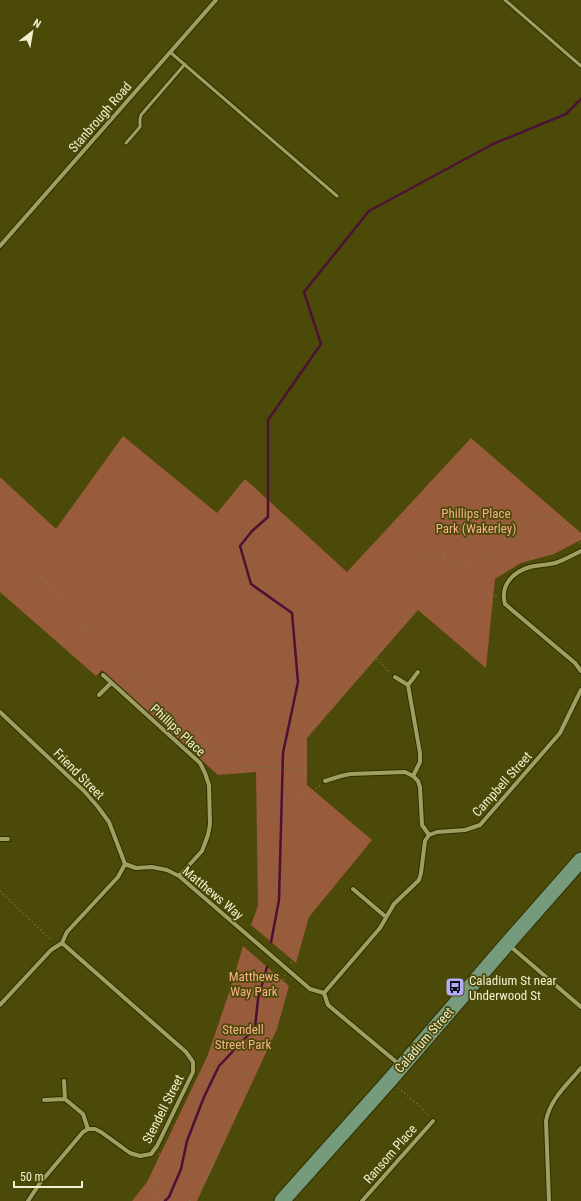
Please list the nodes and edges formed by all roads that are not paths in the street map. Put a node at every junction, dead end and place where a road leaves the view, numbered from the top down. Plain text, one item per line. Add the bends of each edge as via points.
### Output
1 (216, 0) edge
2 (505, 0) edge
3 (170, 52) junction
4 (185, 64) junction
5 (581, 66) edge
6 (126, 144) dead end
7 (337, 196) dead end
8 (0, 246) edge
9 (581, 551) edge
10 (581, 671) edge
11 (418, 672) dead end
12 (103, 675) dead end
13 (395, 677) road end
14 (111, 683) junction
15 (408, 685) junction
16 (581, 690) edge
17 (100, 695) dead end
18 (0, 712) edge
19 (414, 776) junction
20 (325, 781) road end
21 (429, 835) junction
22 (0, 839) edge
23 (8, 839) dead end
24 (581, 860) edge
25 (125, 864) junction
26 (179, 876) junction
27 (353, 889) dead end
28 (386, 917) junction
29 (62, 943) junction
30 (507, 944) junction
31 (324, 993) junction
32 (0, 1005) edge
33 (581, 1007) edge
34 (402, 1067) junction
35 (581, 1068) edge
36 (64, 1081) dead end
37 (65, 1099) junction
38 (44, 1100) dead end
39 (433, 1121) road end
40 (88, 1129) junction
41 (28, 1201) edge
42 (282, 1201) edge
43 (362, 1201) edge
44 (549, 1201) edge

1 - 3 street, Stanbrough Road
2 - 5 lane
3 - 4 lane
3 - 8 street, Stanbrough Road
4 - 6 lane via 142,115 140,127
4 - 7 lane
9 - 10 street via 555,563 529,567 521,571 513,576 505,587 503,597 506,604
11 - 15 street
12 - 14 street, Phillips Place
13 - 15 street
14 - 17 street
14 - 26 street, Phillips Place via 200,763 205,773 209,785 210,824 206,843
15 - 19 street via 420,753 420,762
16 - 21 street, Campbell Street via 560,734 480,824 465,830
18 - 25 street, Friend Street via 98,807 109,822
19 - 20 street via 405,772 350,774
19 - 21 street via 420,787 422,825
21 - 28 street via 425,841 419,880 394,904
22 - 23 street
24 - 30 street, Caladium Street
25 - 26 street, Matthews Way via 136,868 152,867 167,870
25 - 29 street via 118,877 67,932
26 - 31 street, Matthews Way via 310,989
27 - 28 street
28 - 31 street via 380,928
29 - 32 street via 51,950
29 - 40 street, Stendell Street via 186,1052 193,1062 193,1072 158,1146 151,1154 140,1156 130,1153 101,1132
30 - 33 street
30 - 34 street, Caladium Street
31 - 34 street via 328,1005
34 - 42 street, Caladium Street
35 - 44 street via 548,1111 546,1121
36 - 37 street
37 - 38 street
37 - 40 street via 83,1114
39 - 43 street, Ransom Place
40 - 41 street via 40,1183

